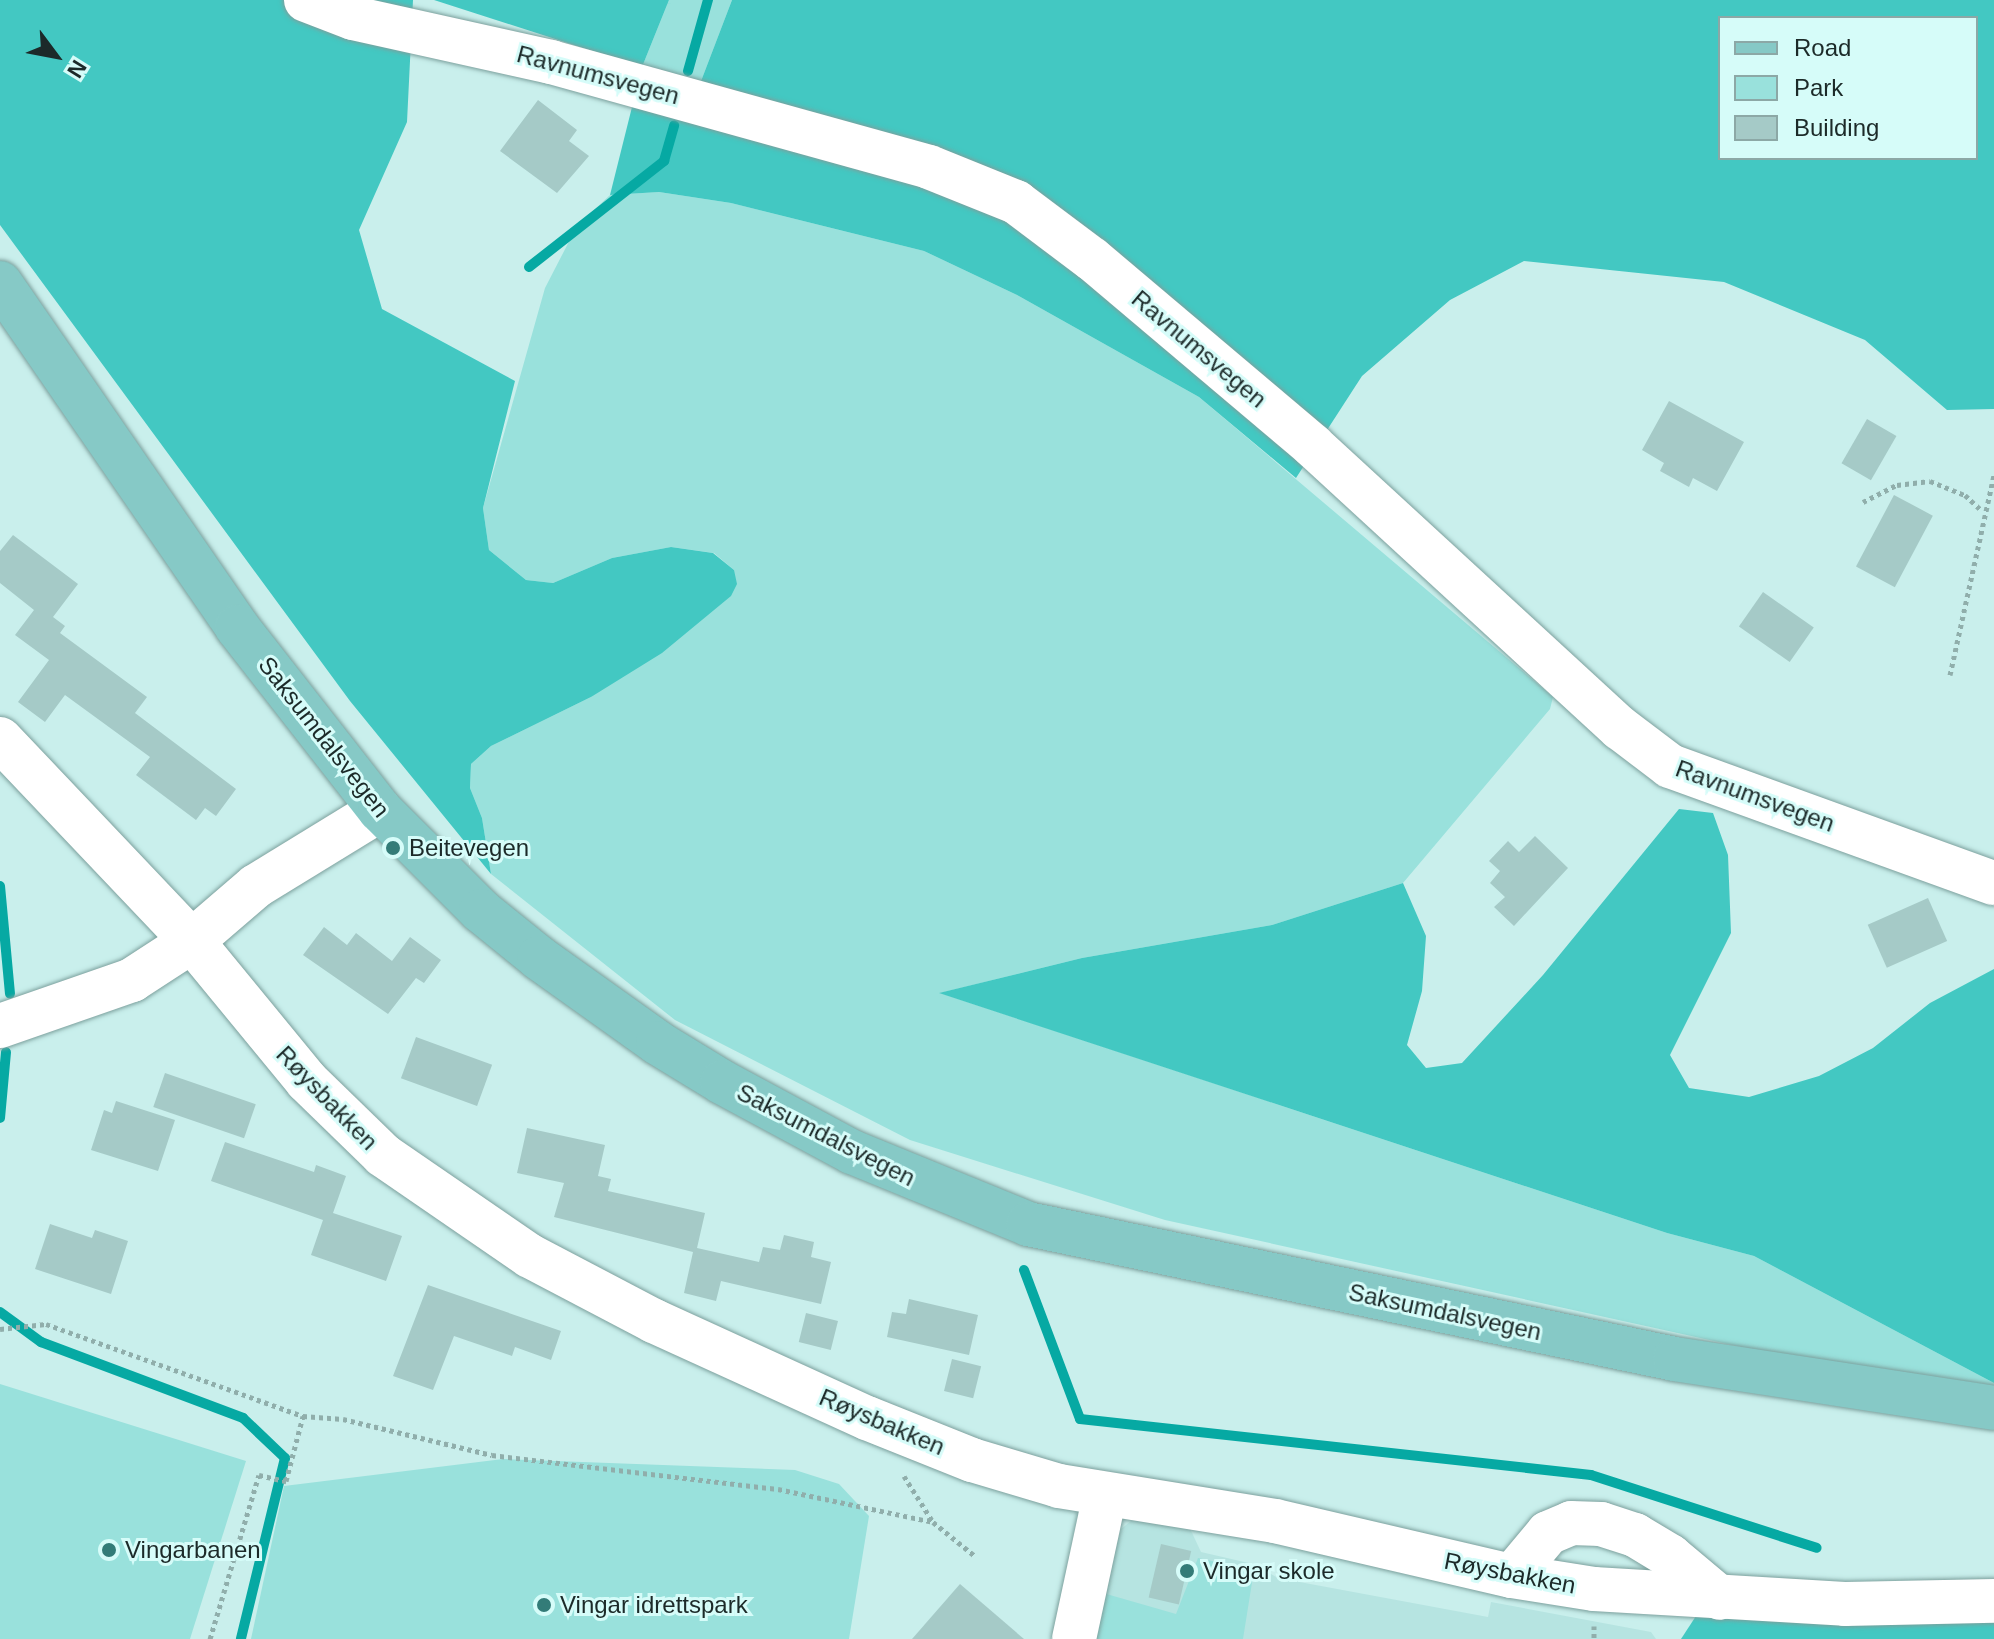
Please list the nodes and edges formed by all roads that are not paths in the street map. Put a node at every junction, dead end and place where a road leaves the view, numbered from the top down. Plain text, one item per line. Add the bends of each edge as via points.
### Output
1 (306, 0) edge
2 (0, 283) edge
3 (0, 739) edge
4 (380, 810) junction
5 (1994, 883) edge
6 (192, 941) junction
7 (0, 1026) edge
8 (1994, 1408) edge
9 (1105, 1495) junction
10 (1512, 1576) junction
11 (1720, 1598) junction
12 (1994, 1601) edge
13 (1074, 1639) edge

1 - 5 street, Ravnumsvegen via 353,18 551,62 929,167 1016,202 1092,259 1313,446 1620,728 1670,766
2 - 4 main road, Saksumdalsvegen via 237,627
3 - 6 street, Røysbakken
4 - 6 street via 256,886
4 - 8 main road, Saksumdalsvegen via 481,911 633,1027 852,1152 957,1199 1028,1224 1549,1334 1816,1384
6 - 7 street via 132,980
6 - 9 street, Røysbakken via 307,1081 383,1155 530,1256 654,1321 867,1418 972,1460
9 - 10 street, Røysbakken via 1275,1521
9 - 13 street
10 - 11 street, Røysbakken
10 - 11 street via 1548,1533 1571,1523 1601,1524 1635,1535 1670,1556
11 - 12 street, Røysbakken via 1845,1604

